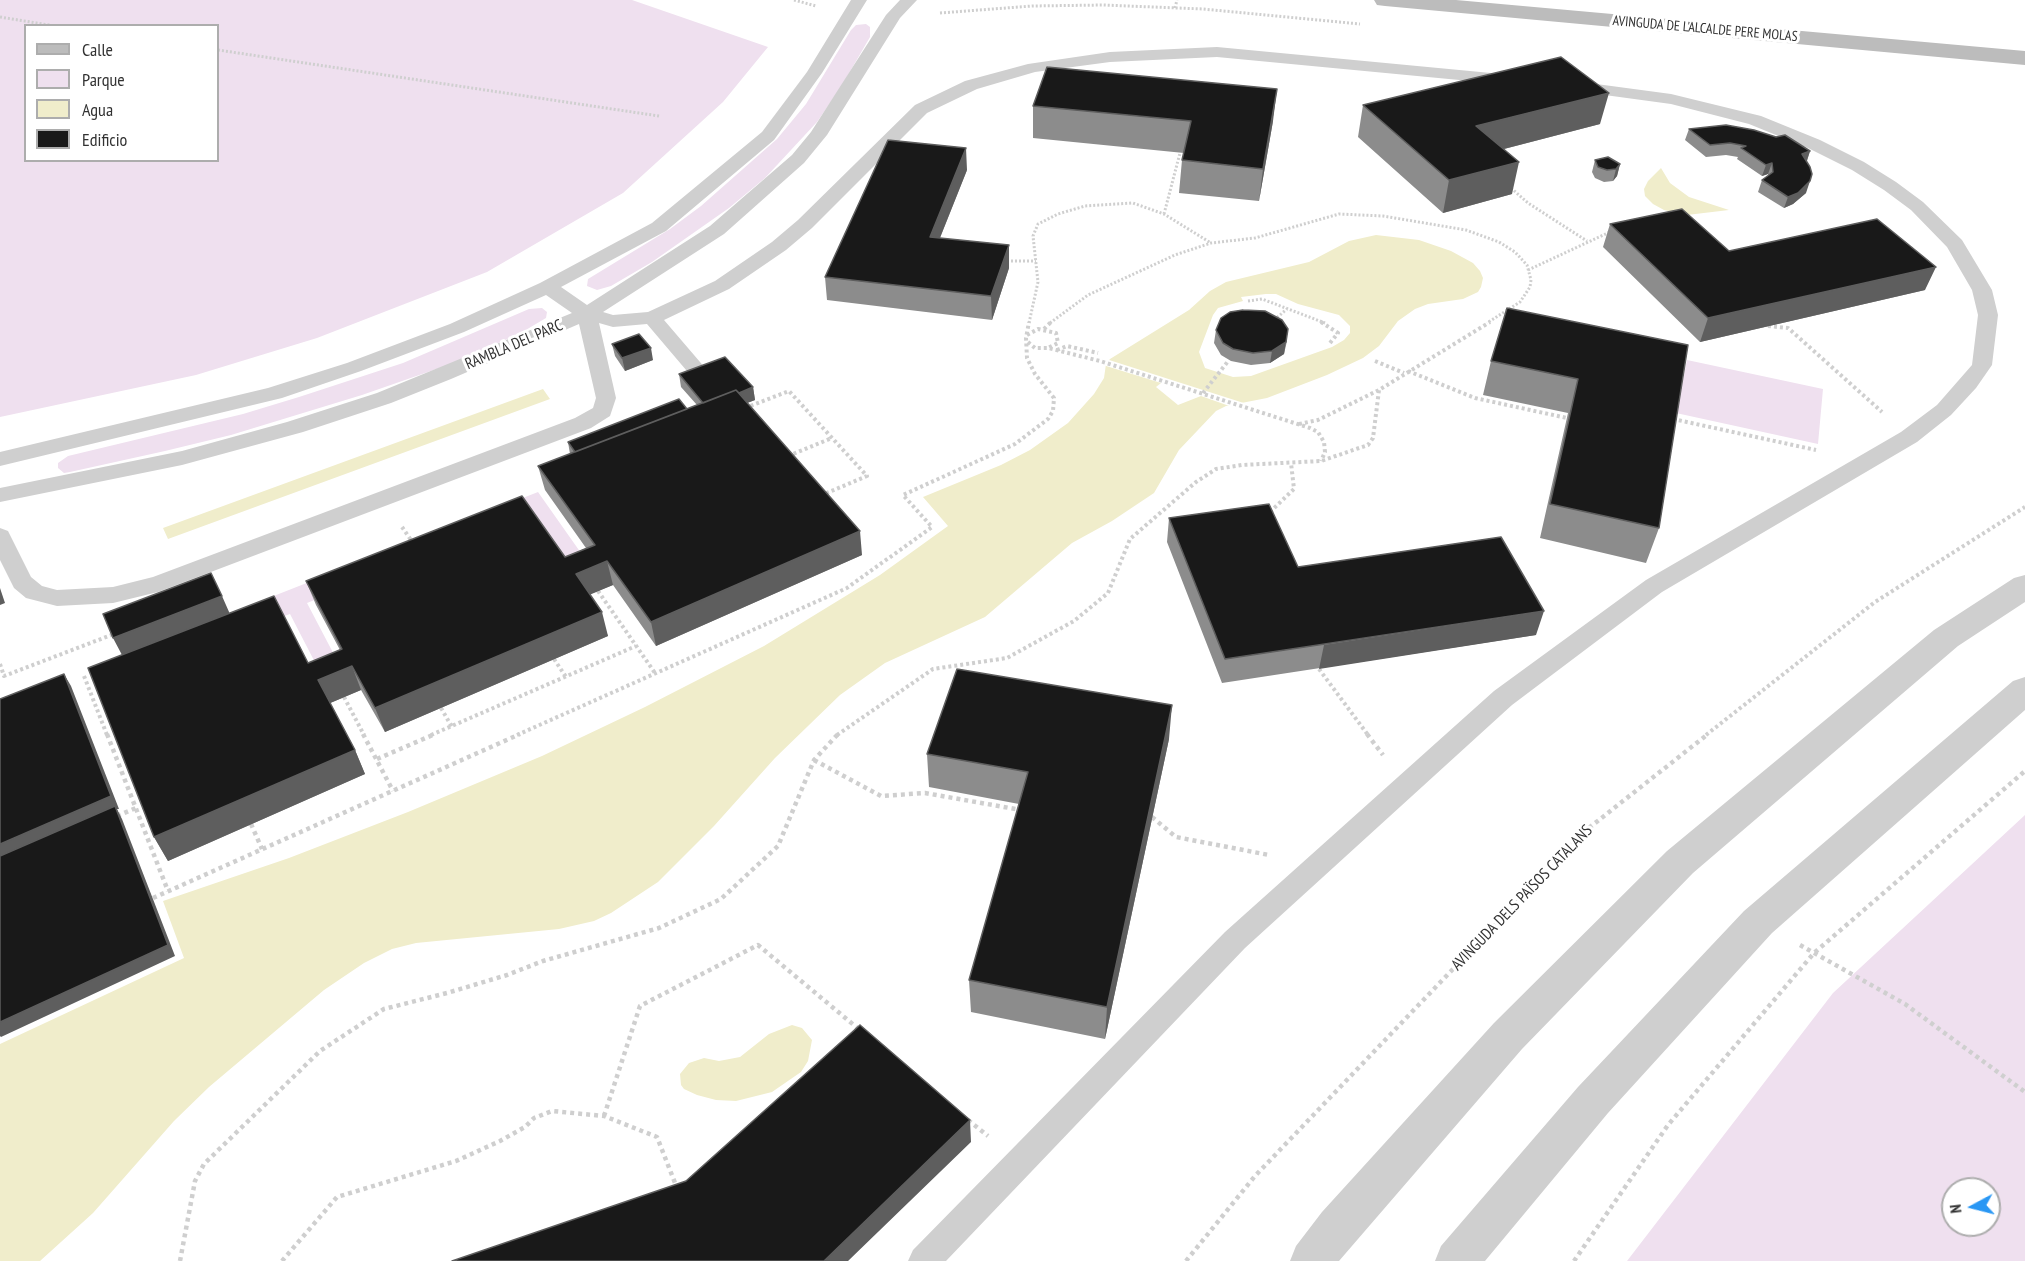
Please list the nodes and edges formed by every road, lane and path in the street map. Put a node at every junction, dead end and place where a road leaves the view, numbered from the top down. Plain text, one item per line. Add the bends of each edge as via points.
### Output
1 (859, 0) edge
2 (909, 0) edge
3 (1177, 0) edge
4 (1385, 0) edge
5 (1596, 0) edge
6 (1175, 8) dead end
7 (0, 17) edge
8 (43, 24) edge
9 (2025, 39) edge
10 (219, 50) edge
11 (2025, 58) edge
12 (658, 116) dead end
13 (1180, 153) edge
14 (1509, 188) edge
15 (1164, 214) junction
16 (1614, 230) edge
17 (1587, 241) junction
18 (1211, 243) junction
19 (1004, 261) edge
20 (1036, 261) junction
21 (1528, 270) junction
22 (547, 287) junction
23 (1248, 301) dead end
24 (1287, 309) junction
25 (587, 314) junction
26 (652, 318) junction
27 (1268, 325) edge
28 (1768, 326) edge
29 (1044, 329) junction
30 (1026, 338) junction
31 (1330, 343) dead end
32 (1039, 348) junction
33 (1048, 348) junction
34 (1059, 351) junction
35 (1027, 353) junction
36 (1098, 353) dead end
37 (1227, 361) dead end
38 (1375, 361) dead end
39 (1407, 372) junction
40 (699, 373) edge
41 (1379, 390) junction
42 (1203, 393) junction
43 (737, 411) edge
44 (1567, 418) edge
45 (1669, 418) edge
46 (1293, 422) joint
47 (1299, 424) junction
48 (1909, 437) junction
49 (832, 438) junction
50 (779, 460) edge
51 (0, 461) edge
52 (1321, 461) junction
53 (1869, 461) junction
54 (1291, 462) junction
55 (0, 493) edge
56 (813, 499) edge
57 (2025, 507) edge
58 (1269, 519) edge
59 (406, 533) dead end
60 (0, 536) edge
61 (418, 552) edge
62 (2025, 586) edge
63 (598, 591) edge
64 (636, 646) junction
65 (554, 659) dead end
66 (1319, 669) edge
67 (655, 673) junction
68 (84, 675) dead end
69 (566, 677) junction
70 (2025, 690) edge
71 (344, 697) dead end
72 (441, 708) dead end
73 (452, 727) junction
74 (376, 759) junction
75 (814, 760) junction
76 (2025, 771) edge
77 (1406, 786) junction
78 (393, 791) junction
79 (136, 808) junction
80 (1027, 811) edge
81 (115, 816) edge
82 (1152, 817) edge
83 (251, 825) dead end
84 (262, 849) junction
85 (1320, 864) junction
86 (168, 891) junction
87 (153, 898) edge
88 (1758, 922) junction
89 (1814, 953) junction
90 (866, 1035) edge
91 (2025, 1092) edge
92 (604, 1116) junction
93 (966, 1117) edge
94 (1020, 1162) junction
95 (679, 1195) edge
96 (180, 1261) edge
97 (282, 1261) edge
98 (924, 1261) edge
99 (1186, 1261) edge
100 (1312, 1261) edge
101 (1457, 1261) edge
102 (1574, 1261) edge

1 - 22 lane via 814,73 768,136 659,227
2 - 25 lane, RAMBLA DEL PARC via 894,15 818,135 798,159 717,230
3 - 6 path
4 - 11 street, AVINGUDA DE L'ALCALDE PERE MOLAS
5 - 9 street, AVINGUDA DE L'ALCALDE PERE MOLAS
7 - 8 path
10 - 12 path
13 - 15 path
14 - 17 path
15 - 18 path
15 - 20 path via 1120,202 1058,214 1038,224 1035,230
16 - 17 path
17 - 21 path
18 - 21 path via 1255,238 1339,214 1364,214 1483,235 1515,252
18 - 29 path via 1088,295
19 - 20 path
20 - 30 path via 1038,282
21 - 39 path via 1530,286 1520,302
22 - 25 lane
22 - 51 lane via 457,328 274,393
23 - 24 path via 1262,299
24 - 27 path
24 - 31 path via 1336,330 1337,337
25 - 26 lane via 613,321
25 - 55 lane, RAMBLA DEL PARC via 434,379 295,427 182,458
25 - 60 lane via 606,398 603,411 583,423 158,584 113,595 57,598 34,592 22,582
26 - 40 lane
26 - 48 lane via 722,285 779,246 904,124 947,95 1034,68 1100,58 1217,52 1283,56 1671,99 1773,127 1857,166 1917,206 1955,244 1982,290 1988,315 1982,365 1944,410
28 - 48 path via 1788,328
29 - 30 path via 1031,332
29 - 33 path via 1056,333 1059,339
30 - 32 path via 1028,344
30 - 35 path
32 - 33 path
32 - 35 path
33 - 34 path
34 - 36 path via 1058,348 1067,346
34 - 42 path
35 - 67 path via 1035,374 1054,398 1053,411 1015,444 903,495 932,527 847,588
37 - 42 path
38 - 39 path
39 - 41 path
39 - 44 path via 1475,398
41 - 47 path via 1318,420
41 - 52 path via 1373,438 1368,445
42 - 46 path
43 - 49 path via 789,391
45 - 53 path
46 - 47 path
47 - 52 path via 1318,432 1324,442
48 - 53 lane
49 - 50 path
49 - 56 path via 867,476
51 - 55 lane via 13,474
52 - 54 path
53 - 77 lane via 1654,586 1503,698
54 - 58 path via 1294,489 1271,510
54 - 75 path via 1216,469 1130,539 1108,593 1074,621 1007,658 933,669 842,729
57 - 99 path, AVINGUDA DELS PAÏSOS CATALANS via 1875,602 1585,831 1255,1176
59 - 61 path
62 - 100 street via 1946,638 1680,862 1508,1036
63 - 64 path
64 - 67 path
64 - 69 path
65 - 69 path
66 - 77 path
67 - 78 path
68 - 79 path
69 - 73 path
70 - 88 street
71 - 74 path
72 - 73 path
73 - 74 path
74 - 78 path
75 - 80 path via 881,796 925,793
75 - 96 path via 778,846 721,899 659,928 384,1009 320,1051 204,1164 195,1181
76 - 89 path
77 - 85 lane
78 - 84 path
79 - 81 path
79 - 86 path
82 - 85 path via 1176,837
83 - 84 path
84 - 86 path
85 - 94 lane via 1235,940
86 - 87 path
88 - 89 path
88 - 101 street via 1593,1100
89 - 91 path via 1905,1004
89 - 102 path via 1668,1125
90 - 92 path via 758,945 640,1005
92 - 95 path via 657,1137
92 - 97 path via 543,1113 500,1141 456,1161 337,1197
93 - 94 path
94 - 98 lane

